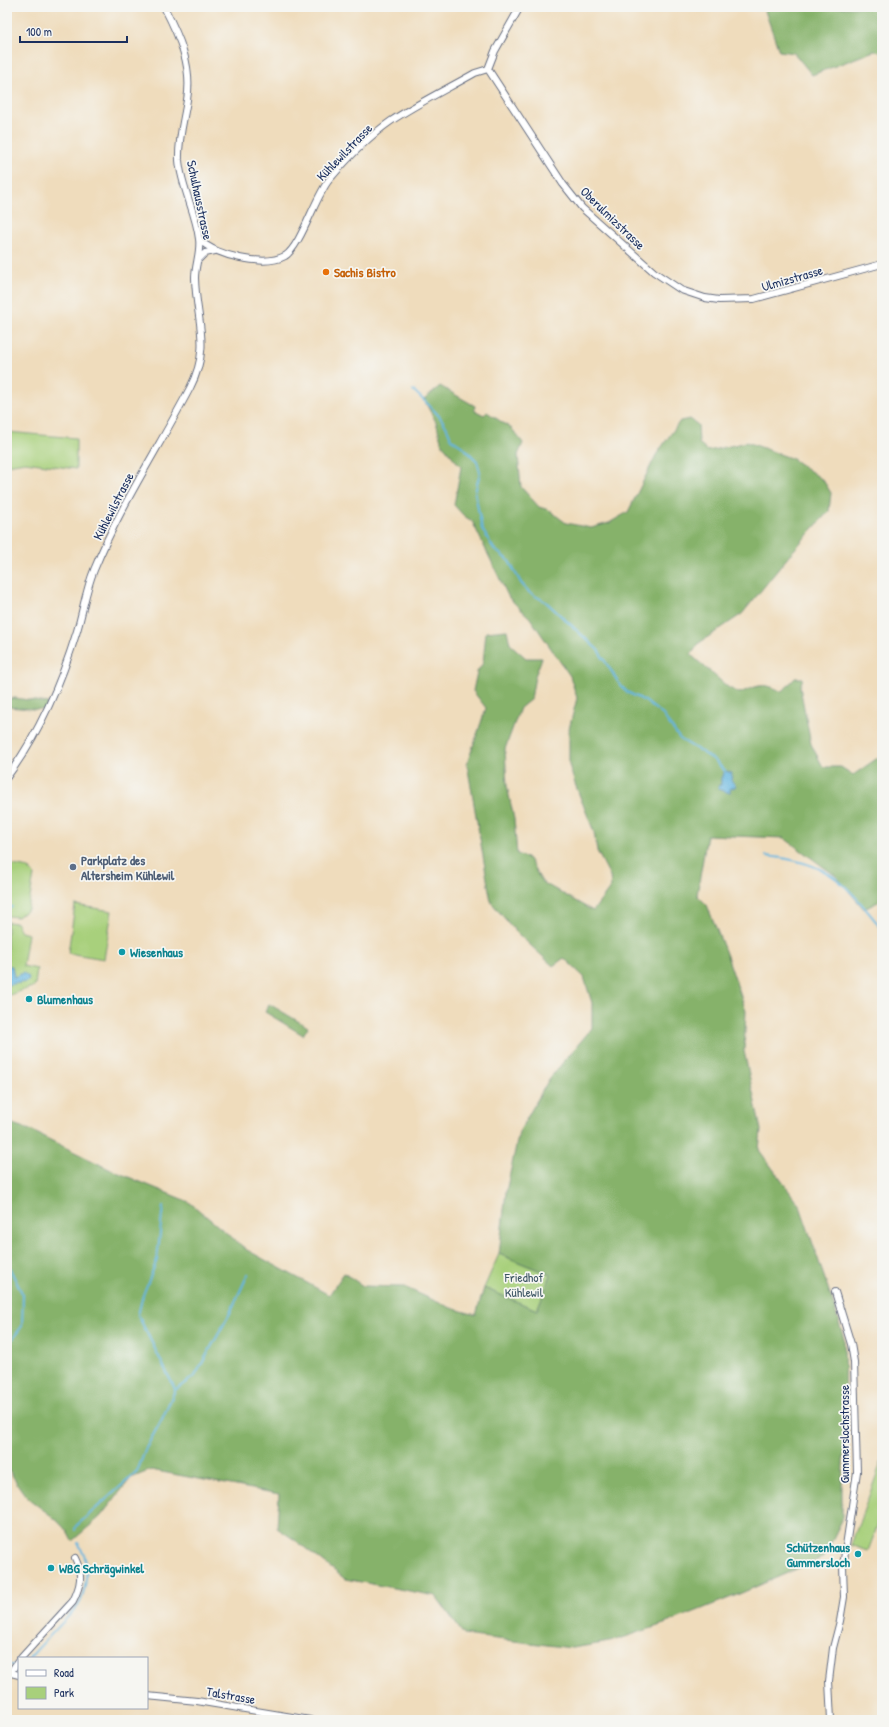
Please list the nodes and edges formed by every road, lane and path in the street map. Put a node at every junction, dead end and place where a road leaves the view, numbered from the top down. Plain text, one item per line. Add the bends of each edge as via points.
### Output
1 (164, 7) edge
2 (520, 7) edge
3 (488, 69) junction
4 (200, 240) junction
5 (215, 251) junction
6 (198, 260) junction
7 (882, 264) edge
8 (705, 298) joint
9 (7, 777) edge
10 (835, 1292) dead end
11 (75, 1558) dead end
12 (22, 1657) edge
13 (148, 1696) edge
14 (310, 1720) edge
15 (830, 1720) edge

1 - 4 street, Schulhausstrasse via 182,44 187,64 188,98 179,145 179,160
2 - 3 street via 495,51
3 - 5 street, Kühlewilstrasse via 475,73 400,115 364,143 326,184 287,254 275,259 256,259 239,258
3 - 8 street, Oberulmizstrasse via 563,184 582,208 665,280 681,290
4 - 5 street, Kühlewilstrasse
4 - 6 street, Schulhausstrasse
5 - 6 street via 205,253
6 - 9 street, Kühlewilstrasse via 195,285 202,339 196,375 106,541 93,572 71,650 49,706 30,744
7 - 8 street, Ulmizstrasse via 754,299
10 - 15 street, Gummerslochstrasse via 854,1362 857,1472 843,1566 844,1597 831,1668
11 - 12 street via 81,1576 76,1596
13 - 14 street, Talstrasse via 197,1701

